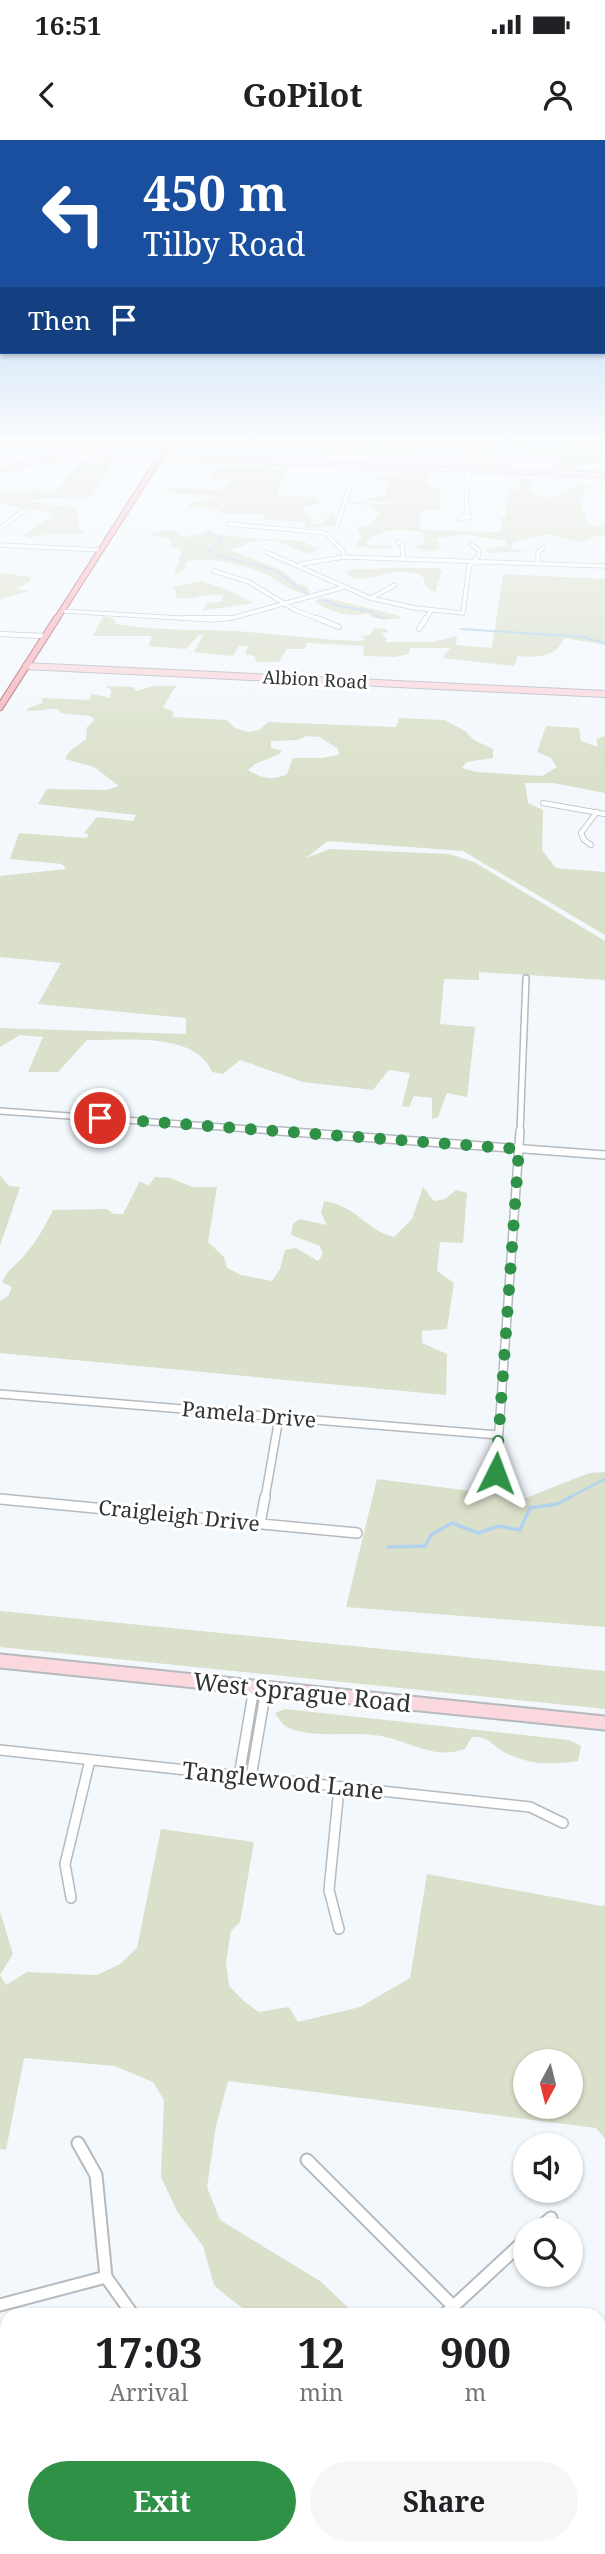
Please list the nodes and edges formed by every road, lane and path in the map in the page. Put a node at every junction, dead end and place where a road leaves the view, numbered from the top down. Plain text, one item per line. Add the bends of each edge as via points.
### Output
1 (98, 555) edge
2 (274, 555) edge
3 (402, 555) edge
4 (478, 555) edge
5 (538, 555) edge
6 (344, 557) joint
7 (402, 558) junction
8 (474, 560) junction
9 (538, 563) junction
10 (301, 564) junction
11 (605, 566) edge
12 (214, 571) dead end
13 (395, 585) dead end
14 (341, 587) junction
15 (371, 598) junction
16 (286, 605) junction
17 (62, 611) junction
18 (431, 611) junction
19 (339, 627) dead end
20 (419, 629) dead end
21 (0, 634) edge
22 (44, 636) junction
23 (26, 666) junction
24 (605, 695) edge
25 (0, 707) edge
26 (543, 803) dead end
27 (597, 813) junction
28 (605, 814) edge
29 (591, 845) dead end
30 (526, 978) dead end
31 (0, 1111) edge
32 (519, 1149) junction
33 (605, 1155) edge
34 (0, 1394) edge
35 (279, 1418) junction
36 (498, 1436) junction
37 (496, 1473) dead end
38 (0, 1499) edge
39 (260, 1524) junction
40 (358, 1533) dead end
41 (0, 1661) edge
42 (260, 1688) junction
43 (605, 1723) edge
44 (0, 1751) edge
45 (90, 1760) junction
46 (239, 1776) junction
47 (251, 1777) junction
48 (339, 1788) junction
49 (563, 1824) dead end
50 (71, 1898) dead end
51 (339, 1928) dead end
52 (78, 2143) dead end
53 (307, 2160) dead end
54 (513, 2252) edge
55 (106, 2277) junction
56 (0, 2305) edge
57 (452, 2305) junction
58 (128, 2308) edge
59 (450, 2308) edge

1 - 17 main road
2 - 10 street
3 - 7 street
4 - 8 street
5 - 9 street
6 - 7 street
6 - 10 street
7 - 8 street
8 - 9 street
8 - 18 street via 469,566 463,613
9 - 11 street
10 - 14 street
12 - 16 street via 250,582
13 - 15 street
14 - 15 street
14 - 16 street
15 - 18 street
16 - 17 street via 213,620
16 - 19 street
17 - 22 main road
18 - 20 street
21 - 22 street
22 - 23 main road
23 - 24 street, Albion Road
23 - 25 main road
26 - 27 street
27 - 28 street
27 - 29 street via 581,833
30 - 32 street
31 - 32 street
32 - 33 street
32 - 36 street
34 - 35 street, Pamela Drive
35 - 36 street, Pamela Drive
35 - 39 street
36 - 37 street
38 - 39 street, Craigleigh Drive
39 - 40 street, Craigleigh Drive
41 - 42 street, West Sprague Road
42 - 43 street, West Sprague Road
42 - 46 street
42 - 47 street
44 - 45 street, Tanglewood Lane
45 - 46 street, Tanglewood Lane
45 - 50 street via 65,1864
46 - 47 street, Tanglewood Lane
47 - 48 street, Tanglewood Lane
48 - 49 street, Tanglewood Lane via 530,1807
48 - 51 street via 330,1890
52 - 55 street via 96,2175
53 - 57 street
54 - 57 street
55 - 56 street
55 - 58 street
57 - 59 street

